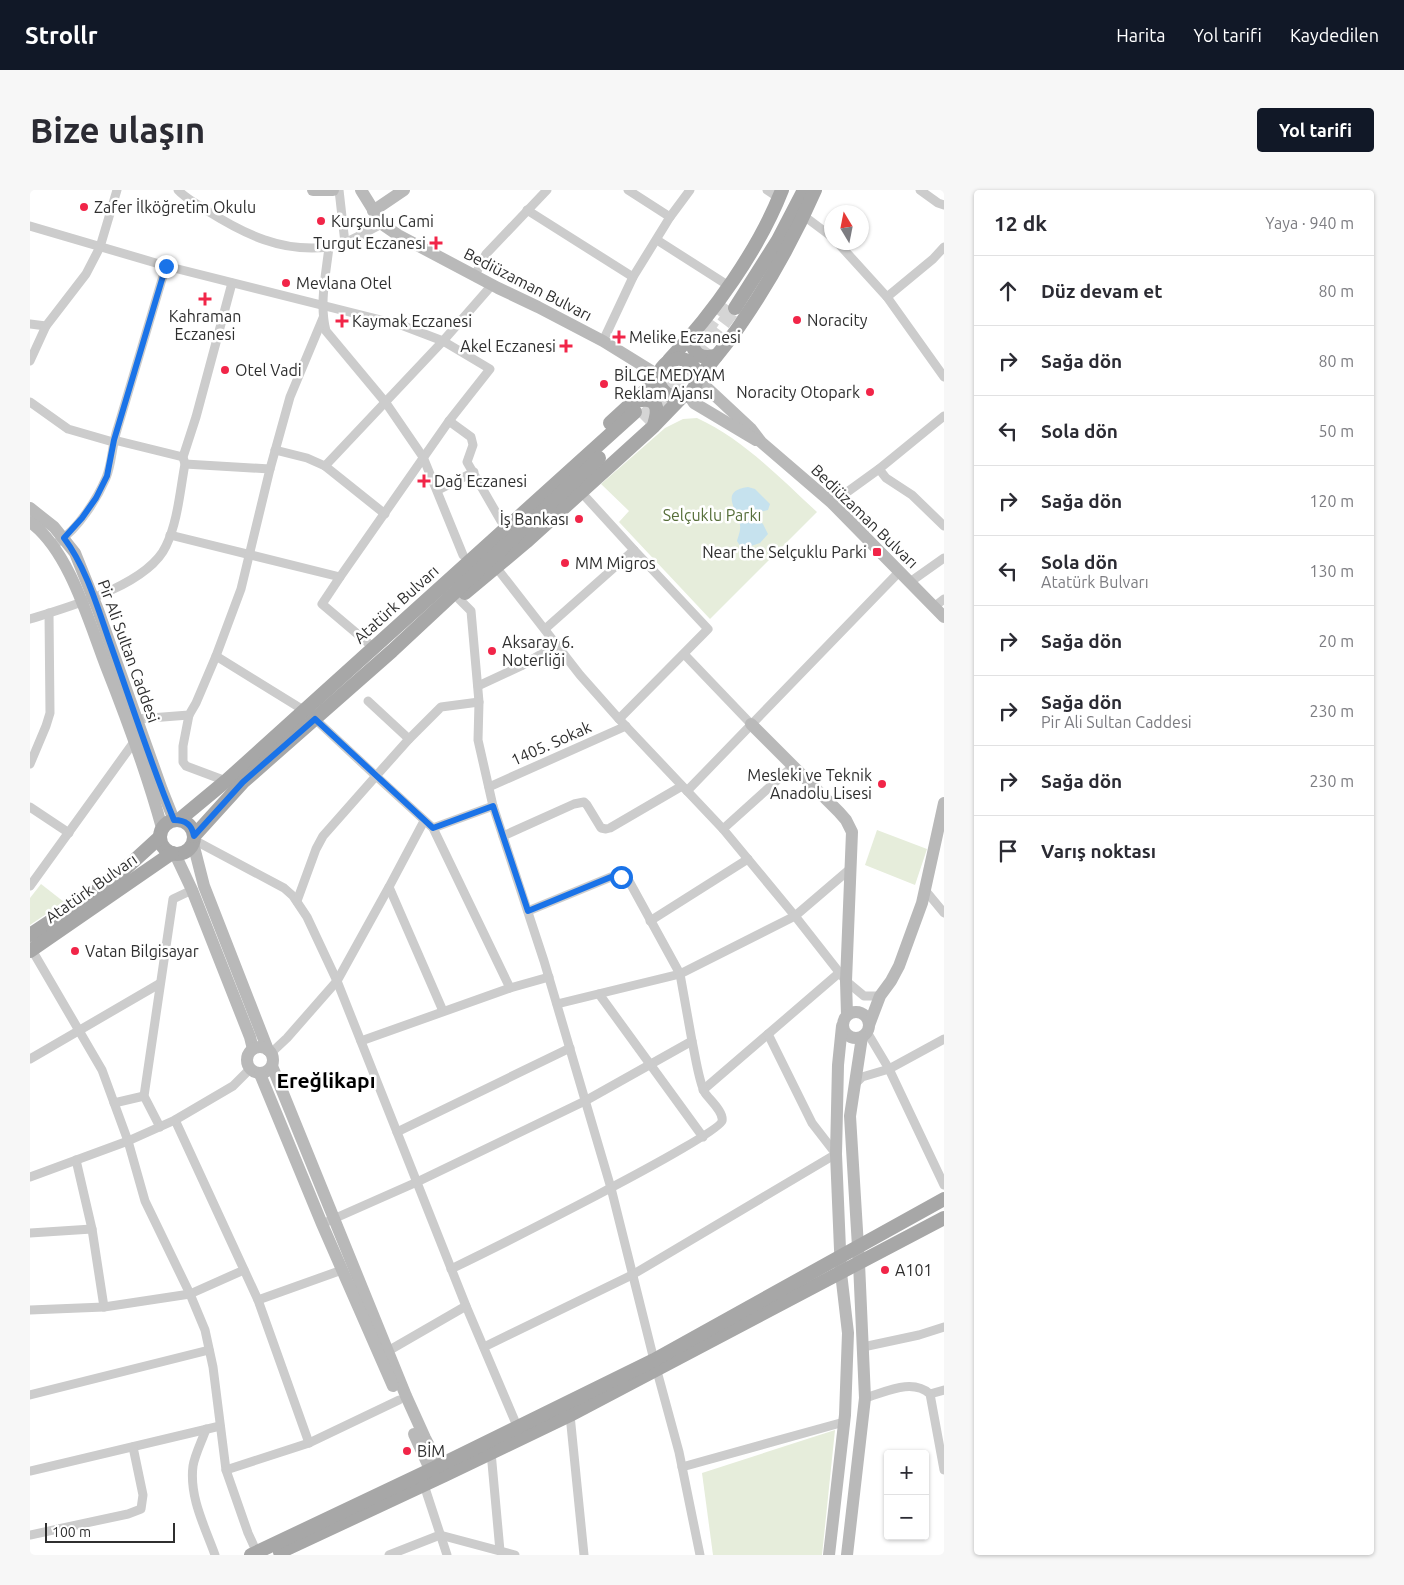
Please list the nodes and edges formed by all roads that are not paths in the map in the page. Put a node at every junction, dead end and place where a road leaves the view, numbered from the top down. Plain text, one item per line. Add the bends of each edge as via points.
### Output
1 (118, 190) edge
2 (178, 190) edge
3 (313, 190) edge
4 (333, 190) edge
5 (339, 190) edge
6 (361, 190) edge
7 (404, 190) edge
8 (547, 190) edge
9 (628, 190) edge
10 (690, 190) edge
11 (767, 190) edge
12 (791, 190) edge
13 (804, 190) edge
14 (815, 190) edge
15 (920, 190) edge
16 (781, 194) edge
17 (941, 204) edge
18 (527, 210) junction
19 (373, 211) junction
20 (944, 211) edge
21 (804, 216) junction
22 (670, 217) junction
23 (382, 224) junction
24 (30, 226) edge
25 (824, 231) edge
26 (657, 240) junction
27 (345, 243) junction
28 (100, 247) junction
29 (329, 247) junction
30 (944, 247) edge
31 (844, 250) edge
32 (166, 266) junction
33 (475, 275) junction
34 (633, 277) junction
35 (232, 283) junction
36 (492, 285) junction
37 (729, 286) junction
38 (887, 297) junction
39 (323, 306) junction
40 (323, 318) junction
41 (30, 324) edge
42 (46, 326) junction
43 (691, 338) junction
44 (443, 341) junction
45 (603, 341) junction
46 (716, 356) junction
47 (669, 360) junction
48 (30, 361) edge
49 (658, 377) junction
50 (944, 377) edge
51 (691, 389) junction
52 (30, 402) edge
53 (386, 402) junction
54 (636, 411) junction
55 (944, 416) edge
56 (449, 421) junction
57 (654, 426) junction
58 (114, 441) junction
59 (761, 442) junction
60 (275, 450) junction
61 (424, 457) junction
62 (184, 460) junction
63 (325, 466) junction
64 (270, 469) junction
65 (879, 469) junction
66 (474, 472) junction
67 (438, 490) junction
68 (581, 492) junction
69 (832, 503) junction
70 (30, 508) edge
71 (385, 514) junction
72 (501, 521) junction
73 (30, 522) edge
74 (944, 526) edge
75 (170, 535) junction
76 (64, 538) junction
77 (52, 546) junction
78 (634, 550) junction
79 (249, 553) junction
80 (463, 555) junction
81 (944, 558) edge
82 (496, 567) junction
83 (900, 571) junction
84 (340, 577) junction
85 (910, 582) junction
86 (459, 599) junction
87 (88, 601) junction
88 (940, 602) edge
89 (49, 613) junction
90 (944, 616) edge
91 (30, 619) edge
92 (545, 629) junction
93 (557, 645) junction
94 (383, 646) junction
95 (684, 654) junction
96 (216, 656) junction
97 (478, 686) junction
98 (368, 701) dead end
99 (479, 702) junction
100 (189, 714) junction
101 (310, 715) junction
102 (619, 719) junction
103 (132, 721) junction
104 (751, 724) junction
105 (626, 726) junction
106 (409, 739) junction
107 (139, 741) junction
108 (30, 764) edge
109 (793, 766) junction
110 (376, 776) junction
111 (226, 781) junction
112 (489, 787) junction
113 (684, 788) junction
114 (944, 803) edge
115 (493, 806) junction
116 (30, 808) edge
117 (177, 820) junction
118 (424, 821) junction
119 (433, 828) junction
120 (723, 829) junction
121 (69, 833) junction
122 (161, 833) junction
123 (503, 836) junction
124 (194, 840) junction
125 (174, 853) junction
126 (748, 859) junction
127 (850, 869) junction
128 (30, 886) edge
129 (389, 887) junction
130 (192, 890) junction
131 (925, 890) junction
132 (297, 901) junction
133 (528, 911) junction
134 (944, 913) edge
135 (795, 916) junction
136 (650, 921) junction
137 (30, 934) edge
138 (31, 951) edge
139 (680, 974) junction
140 (549, 977) junction
141 (843, 977) junction
142 (337, 980) junction
143 (159, 984) junction
144 (510, 988) junction
145 (599, 994) junction
146 (880, 996) junction
147 (557, 1004) junction
148 (443, 1011) junction
149 (848, 1018) junction
150 (80, 1031) junction
151 (866, 1031) junction
152 (768, 1034) junction
153 (944, 1040) edge
154 (361, 1041) junction
155 (692, 1041) junction
156 (570, 1048) junction
157 (253, 1049) junction
158 (269, 1051) junction
159 (30, 1059) edge
160 (272, 1066) junction
161 (649, 1066) junction
162 (889, 1069) junction
163 (255, 1071) junction
164 (855, 1084) junction
165 (704, 1090) junction
166 (144, 1096) junction
167 (585, 1101) junction
168 (114, 1103) junction
169 (175, 1120) junction
170 (160, 1127) junction
171 (397, 1132) junction
172 (703, 1138) junction
173 (128, 1141) junction
174 (836, 1154) junction
175 (76, 1160) junction
176 (30, 1177) edge
177 (417, 1182) junction
178 (944, 1186) edge
179 (610, 1188) junction
180 (944, 1199) edge
181 (944, 1218) edge
182 (335, 1219) junction
183 (322, 1224) junction
184 (92, 1230) junction
185 (30, 1232) edge
186 (858, 1246) junction
187 (840, 1256) junction
188 (859, 1264) junction
189 (244, 1270) junction
190 (342, 1270) junction
191 (451, 1270) junction
192 (841, 1273) junction
193 (632, 1274) junction
194 (190, 1294) junction
195 (258, 1300) junction
196 (466, 1306) junction
197 (104, 1307) junction
198 (30, 1310) edge
199 (944, 1327) edge
200 (863, 1347) junction
201 (484, 1348) junction
202 (210, 1350) junction
203 (388, 1351) junction
204 (655, 1364) junction
205 (944, 1390) edge
206 (930, 1394) junction
207 (30, 1395) edge
208 (865, 1398) junction
209 (399, 1400) junction
210 (570, 1415) junction
211 (844, 1422) junction
212 (220, 1426) junction
213 (517, 1426) junction
214 (206, 1429) junction
215 (309, 1443) junction
216 (133, 1447) junction
217 (492, 1452) junction
218 (682, 1467) junction
219 (226, 1470) junction
220 (944, 1470) edge
221 (30, 1471) edge
222 (434, 1475) junction
223 (30, 1535) edge
224 (440, 1535) junction
225 (500, 1551) junction
226 (255, 1554) edge
227 (215, 1555) edge
228 (273, 1555) edge
229 (389, 1555) edge
230 (447, 1555) edge
231 (515, 1555) edge
232 (584, 1555) edge
233 (700, 1555) edge
234 (829, 1555) edge
235 (847, 1555) edge

1 - 28 street
2 - 29 street via 234,228 269,242
3 - 4 main road
5 - 27 street
6 - 19 main road
7 - 19 main road
8 - 18 street
9 - 22 street
10 - 22 street
11 - 16 street
12 - 13 main road via 731,304 778,240
14 - 21 main road
15 - 17 street
16 - 37 main road
17 - 20 street
18 - 33 street via 486,254
18 - 34 street
19 - 23 main road
21 - 25 street
21 - 46 main road via 742,323
22 - 26 street
23 - 27 street
23 - 33 main road, Bediüzaman Bulvarı
24 - 28 street
26 - 34 street
26 - 37 street
27 - 29 street
28 - 32 street
28 - 42 street via 86,274
29 - 39 street
30 - 38 street
31 - 38 street
32 - 35 street
32 - 58 street
33 - 36 main road, Bediüzaman Bulvarı
34 - 45 street
35 - 39 street
35 - 62 street
36 - 44 street
36 - 45 main road, Bediüzaman Bulvarı
37 - 43 main road
38 - 50 street
39 - 40 street
39 - 44 street via 401,325
40 - 53 street via 326,331
40 - 60 street via 290,397
41 - 42 street
42 - 48 street
43 - 46 main road via 698,354 707,358
43 - 47 main road
44 - 53 street
44 - 56 street via 490,370
45 - 49 main road, Bediüzaman Bulvarı
46 - 51 main road
47 - 49 main road
47 - 51 main road via 688,362 695,370
49 - 51 main road via 661,390 676,398
49 - 54 main road
51 - 57 main road
51 - 59 main road via 694,403
51 - 59 main road via 706,387
52 - 58 street via 68,429
53 - 61 street
53 - 63 street
54 - 57 main road via 646,400 654,404 658,412
54 - 72 main road via 575,456
54 - 94 main road, Atatürk Bulvarı
55 - 65 street
56 - 61 street
56 - 66 street via 471,437 473,445 467,462
57 - 68 main road
58 - 62 street
58 - 76 street via 107,476 96,498
59 - 69 main road, Bediüzaman Bulvarı
60 - 63 street
60 - 64 street
61 - 67 street
61 - 71 street
62 - 64 street
62 - 75 street
63 - 71 street
64 - 79 street
65 - 69 street
65 - 74 street
66 - 67 street
66 - 72 street
67 - 80 street
68 - 78 street
68 - 82 main road
69 - 83 main road, Bediüzaman Bulvarı
70 - 76 main road, Pir Ali Sultan Caddesi
71 - 84 street
72 - 80 main road
73 - 77 main road
75 - 79 street
75 - 87 street via 157,561 144,573
76 - 77 street
76 - 87 main road, Pir Ali Sultan Caddesi via 75,553
77 - 87 main road
78 - 92 street
78 - 95 street via 708,629
79 - 84 street
79 - 96 street via 241,589
80 - 94 main road via 425,589
81 - 85 street
82 - 86 main road
82 - 92 street
83 - 85 main road, Bediüzaman Bulvarı
83 - 104 street
84 - 94 street via 322,604
85 - 88 main road, Bediüzaman Bulvarı
86 - 94 main road via 436,618
86 - 97 street via 470,611
87 - 89 street
87 - 103 main road
88 - 90 main road, Bediüzaman Bulvarı
89 - 91 street
89 - 108 street via 50,713
92 - 93 street
93 - 97 street via 522,666
93 - 102 street
94 - 101 main road, Atatürk Bulvarı
95 - 102 street
95 - 104 street
96 - 100 street
96 - 101 street
97 - 99 street
98 - 106 street
99 - 106 street via 441,706
99 - 112 street via 478,740
100 - 103 street
100 - 111 street via 183,762
101 - 110 street
101 - 111 main road, Atatürk Bulvarı
101 - 124 main road, Atatürk Bulvarı via 243,782
102 - 105 street
103 - 107 main road
104 - 109 main road
104 - 113 street
105 - 112 street, 1405. Sokak
105 - 113 street
106 - 110 street
107 - 117 main road, Pir Ali Sultan Caddesi
107 - 121 street
107 - 122 main road
109 - 120 street
109 - 127 main road via 846,820 852,832
110 - 118 street
110 - 132 street via 323,836
111 - 117 main road, Atatürk Bulvarı
112 - 115 street
113 - 120 street
113 - 123 street via 610,828 601,828 584,802
114 - 131 main road
115 - 119 street
115 - 123 street
116 - 121 street
117 - 122 main road via 167,823
117 - 124 main road via 191,826
118 - 119 street
118 - 129 street
119 - 144 street
120 - 126 street
121 - 128 street
122 - 125 main road via 162,845
122 - 137 main road, Atatürk Bulvarı via 114,879
123 - 133 street
124 - 125 main road via 186,851
124 - 132 street via 284,888
124 - 158 main road via 204,886
125 - 130 main road
125 - 138 main road, Atatürk Bulvarı
126 - 135 street
126 - 136 street
127 - 135 street
127 - 141 main road
129 - 142 street
129 - 148 street
130 - 143 street via 173,899
130 - 157 main road
131 - 134 street
131 - 146 main road via 899,966
132 - 142 street
133 - 136 street via 611,877 621,877 629,881
133 - 140 street
135 - 139 street
135 - 141 street
136 - 139 street
138 - 150 street
139 - 145 street
139 - 155 street
140 - 144 street
140 - 147 street
141 - 146 street via 864,996
141 - 149 main road
141 - 152 street
142 - 154 street
142 - 158 street via 287,1038
143 - 150 street
143 - 166 street
144 - 148 street
145 - 147 street
145 - 161 street
146 - 149 main road
146 - 151 main road
147 - 156 street
148 - 154 street
149 - 151 main road via 864,1015
149 - 151 main road via 846,1034 850,1038 858,1038
149 - 174 main road via 838,1066
150 - 159 street
150 - 168 street via 102,1070
151 - 162 street
151 - 164 main road
152 - 165 street
152 - 174 street via 812,1123
153 - 162 street
154 - 171 street
155 - 161 street
155 - 165 street
156 - 167 street
156 - 171 street
157 - 158 main road via 260,1047
157 - 163 main road via 247,1056 247,1064
158 - 160 main road
160 - 163 main road via 266,1072
160 - 182 main road
161 - 167 street
161 - 172 street
162 - 164 street via 868,1074
162 - 178 street
163 - 169 street
163 - 183 main road
164 - 186 main road via 850,1116
165 - 172 street via 721,1114 722,1121
166 - 168 street
166 - 170 street
167 - 177 street
167 - 179 street
168 - 173 street
169 - 170 street
169 - 189 street
170 - 173 street
171 - 177 street
172 - 179 street
173 - 175 street
173 - 194 street via 144,1202
174 - 187 main road
174 - 193 street
175 - 176 street
175 - 184 street
177 - 182 street
177 - 191 street
179 - 191 street
179 - 193 street
180 - 186 main road
181 - 188 main road
182 - 183 street
182 - 203 main road
183 - 190 main road
184 - 185 street
184 - 197 street
186 - 187 main road
186 - 188 main road
187 - 192 main road
187 - 204 main road
188 - 192 main road
188 - 200 main road
189 - 194 street
189 - 195 street
190 - 195 street
190 - 209 main road
191 - 196 street
192 - 204 main road
192 - 211 main road via 848,1333
193 - 201 street
193 - 204 street
194 - 197 street
194 - 202 street
195 - 215 street
196 - 201 street
196 - 203 street
197 - 198 street
199 - 200 street
200 - 208 main road
201 - 213 street
202 - 207 street
202 - 212 street
203 - 222 main road
204 - 210 main road
204 - 213 main road
204 - 218 street
205 - 206 street
206 - 208 street via 913,1386
206 - 220 street
208 - 235 main road
209 - 215 street
209 - 222 main road
210 - 217 main road
210 - 232 street
211 - 218 street
211 - 234 main road
212 - 214 street
212 - 219 street
213 - 222 main road
214 - 216 street
214 - 227 street via 194,1465 193,1486
215 - 219 street
216 - 221 street
216 - 223 street via 143,1495 141,1509
217 - 222 main road
217 - 225 street
218 - 233 street
219 - 226 street
222 - 224 street
222 - 226 main road
222 - 228 main road
224 - 225 street
224 - 229 street
224 - 230 street
225 - 231 street

